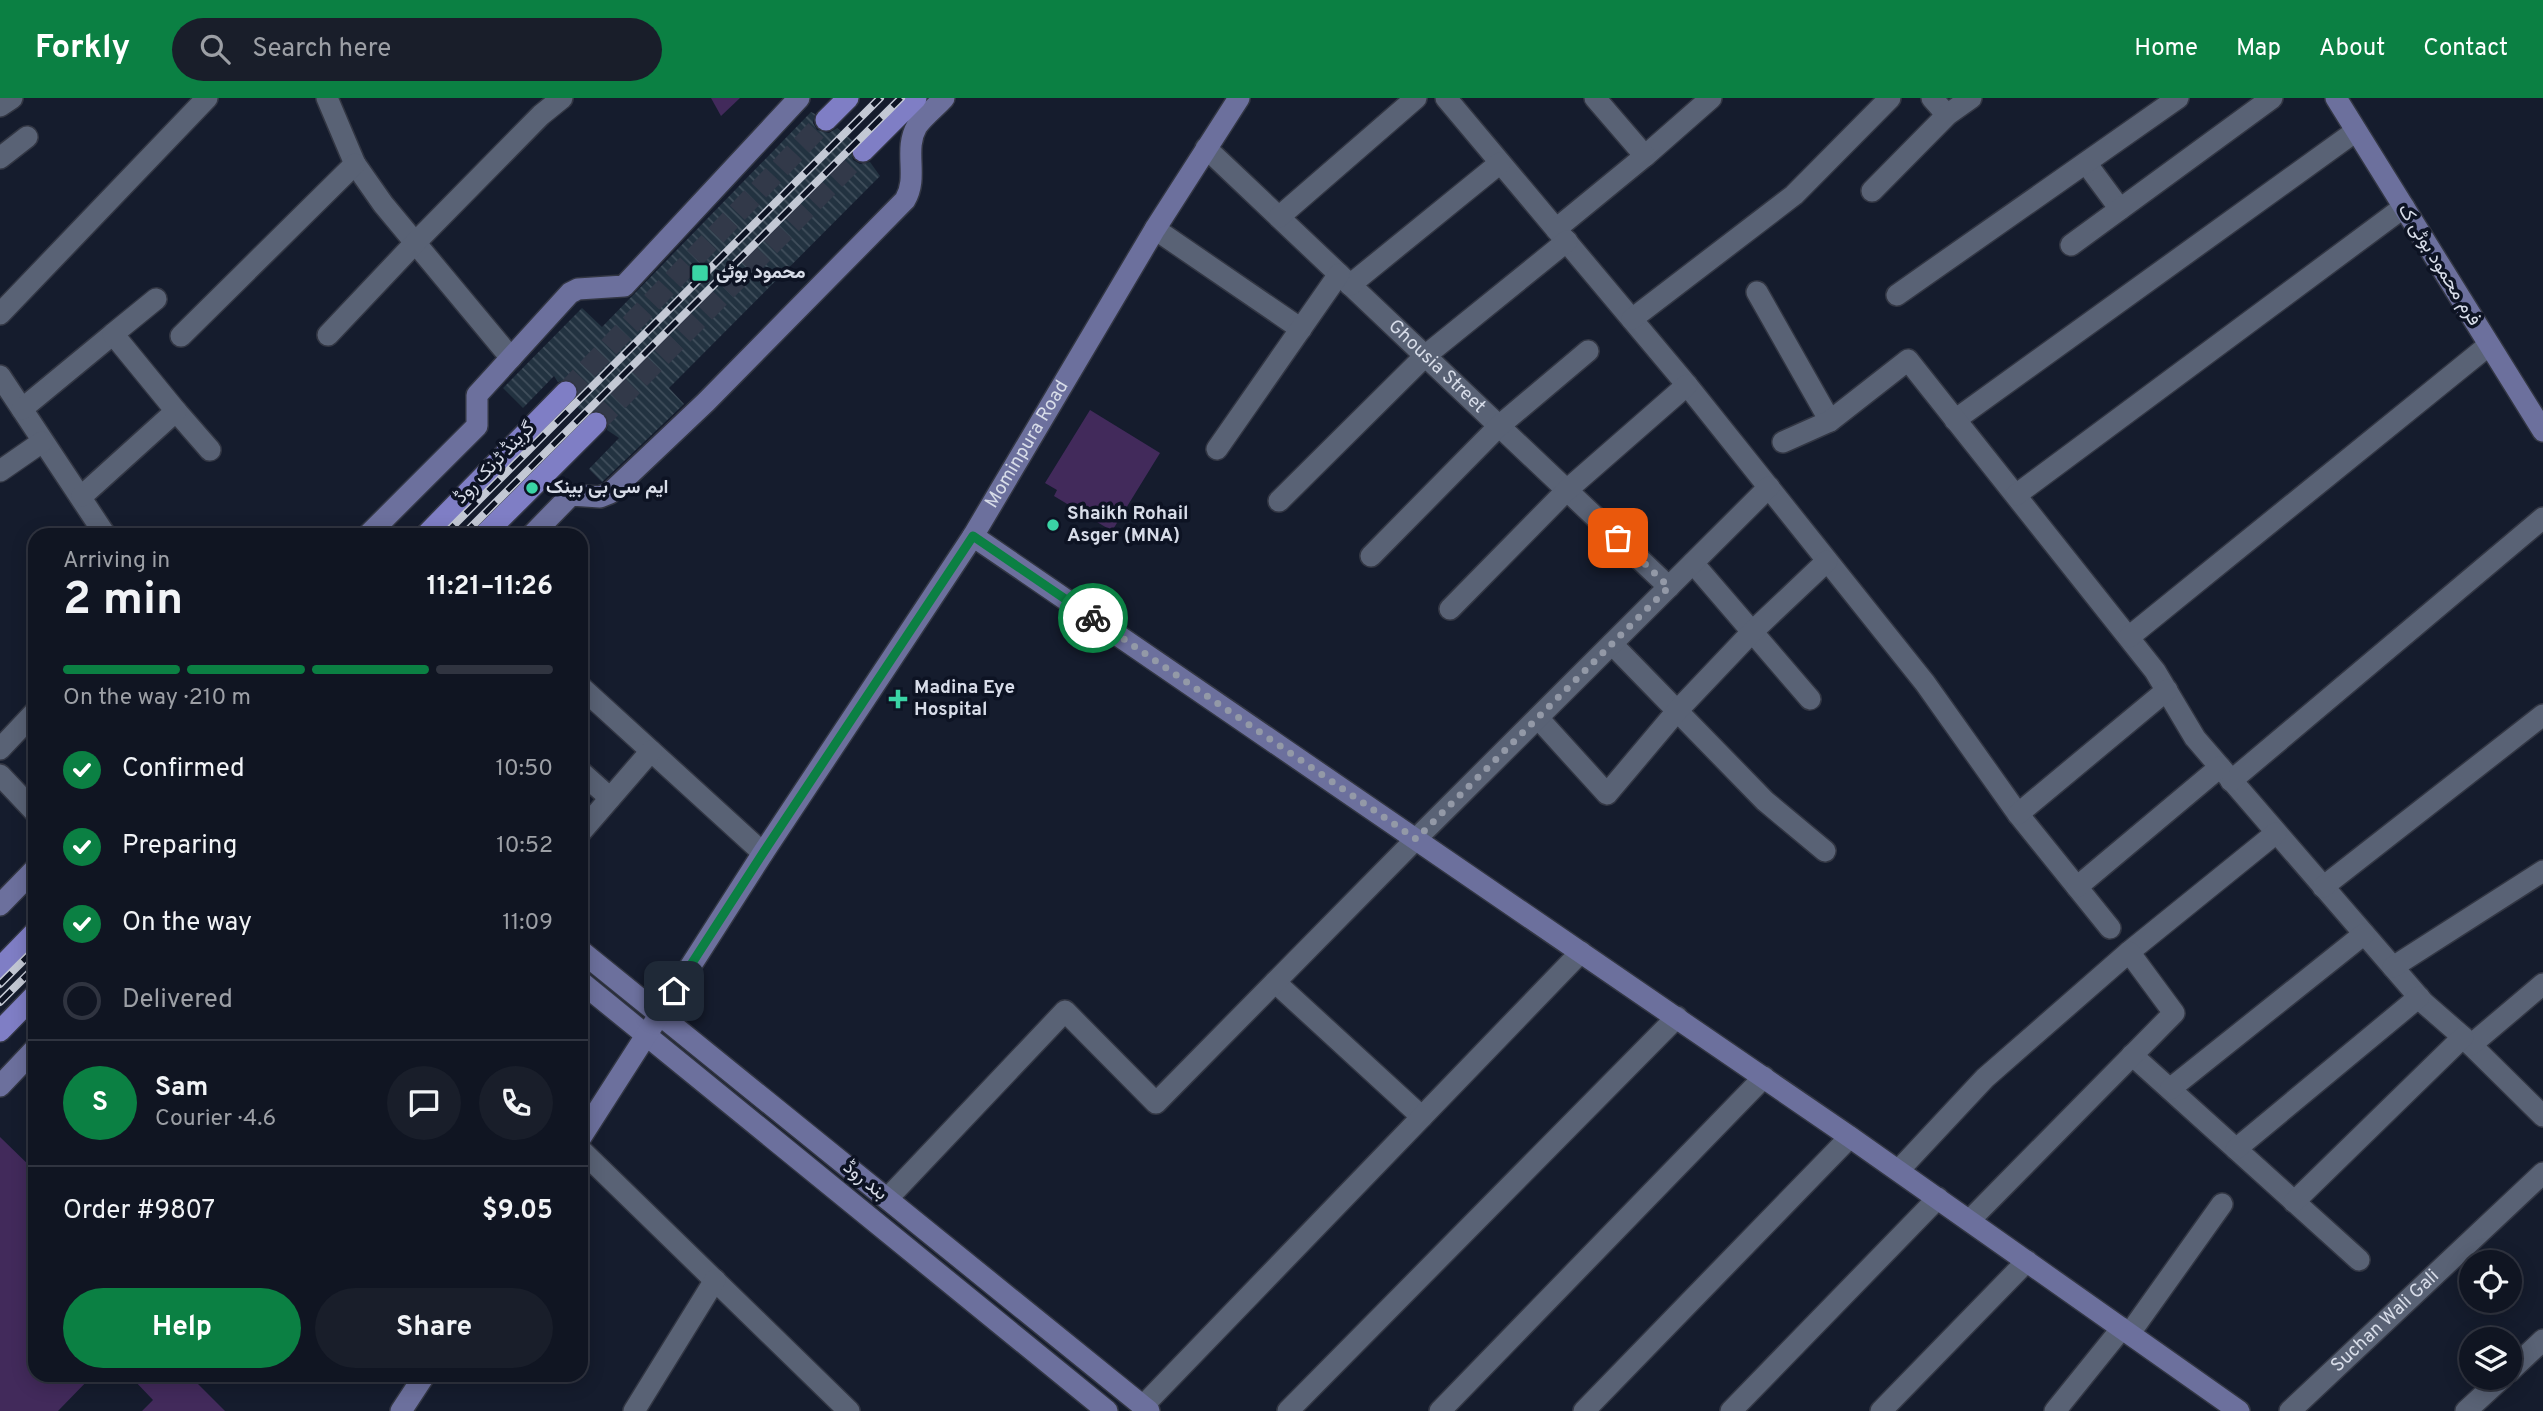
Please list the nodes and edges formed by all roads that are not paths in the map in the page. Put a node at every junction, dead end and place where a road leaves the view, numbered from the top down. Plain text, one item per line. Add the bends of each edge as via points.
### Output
1 (12, 98) edge
2 (207, 98) edge
3 (327, 98) edge
4 (562, 98) edge
5 (799, 98) edge
6 (848, 98) edge
7 (916, 98) edge
8 (944, 98) edge
9 (1238, 98) edge
10 (1416, 98) edge
11 (1446, 98) edge
12 (1595, 98) edge
13 (1710, 98) edge
14 (1890, 98) edge
15 (1931, 98) edge
16 (1971, 98) edge
17 (2178, 98) edge
18 (2273, 98) edge
19 (2336, 98) edge
20 (0, 106) edge
21 (1947, 115) junction
22 (826, 120) tunnel mouth
23 (2357, 131) junction
24 (27, 137) dead end
25 (1206, 148) junction
26 (863, 151) tunnel mouth
27 (1645, 156) junction
28 (0, 158) edge
29 (1500, 163) junction
30 (2086, 163) junction
31 (355, 164) junction
32 (1872, 191) dead end
33 (2404, 207) junction
34 (2120, 209) junction
35 (1279, 217) junction
36 (1155, 229) junction
37 (1561, 235) junction
38 (415, 243) junction
39 (2071, 245) dead end
40 (1344, 279) junction
41 (1757, 292) dead end
42 (1897, 295) dead end
43 (156, 299) dead end
44 (0, 314) edge
45 (1632, 319) junction
46 (1301, 329) junction
47 (113, 334) junction
48 (328, 335) dead end
49 (181, 336) dead end
50 (2489, 345) junction
51 (1588, 351) dead end
52 (1425, 356) junction
53 (511, 358) junction
54 (3, 385) edge
55 (1687, 385) junction
56 (566, 392) tunnel mouth
57 (22, 409) junction
58 (176, 411) junction
59 (1955, 420) junction
60 (1830, 421) junction
61 (596, 424) tunnel mouth
62 (1499, 426) junction
63 (2543, 431) edge
64 (42, 442) junction
65 (1783, 442) dead end
66 (1217, 449) dead end
67 (210, 450) dead end
68 (0, 471) edge
69 (1769, 487) junction
70 (1567, 490) junction
71 (2015, 495) junction
72 (82, 496) junction
73 (1279, 501) dead end
74 (2543, 518) edge
75 (101, 528) edge
76 (376, 528) edge
77 (433, 528) edge
78 (490, 528) edge
79 (539, 528) edge
80 (973, 536) junction
81 (1371, 556) dead end
82 (1827, 561) junction
83 (1693, 563) junction
84 (1669, 587) junction
85 (1450, 609) dead end
86 (1752, 632) junction
87 (2129, 637) junction
88 (1612, 644) junction
89 (2167, 691) junction
90 (588, 693) edge
91 (1810, 699) dead end
92 (1677, 711) junction
93 (2543, 715) edge
94 (1538, 718) junction
95 (28, 719) edge
96 (0, 749) edge
97 (651, 751) junction
98 (2225, 774) junction
99 (0, 775) edge
100 (588, 778) edge
101 (610, 798) junction
102 (28, 805) edge
103 (2018, 814) junction
104 (588, 824) edge
105 (2276, 833) junction
106 (1416, 839) junction
107 (1825, 850) dead end
108 (763, 853) junction
109 (2543, 872) edge
110 (28, 876) edge
111 (2077, 887) junction
112 (2323, 887) junction
113 (0, 905) edge
114 (2110, 928) dead end
115 (2364, 934) junction
116 (28, 939) edge
117 (1581, 952) junction
118 (2129, 952) junction
119 (588, 957) edge
120 (2393, 967) junction
121 (0, 968) edge
122 (1275, 982) junction
123 (2543, 984) edge
124 (588, 988) edge
125 (2419, 997) junction
126 (28, 1002) edge
127 (659, 1014) junction
128 (1677, 1017) junction
129 (0, 1031) edge
130 (647, 1036) junction
131 (2467, 1041) junction
132 (2132, 1055) junction
133 (28, 1056) edge
134 (1764, 1077) junction
135 (0, 1086) edge
136 (2170, 1089) junction
137 (2543, 1116) edge
138 (1422, 1117) junction
139 (588, 1126) edge
140 (1850, 1137) junction
141 (2236, 1149) junction
142 (588, 1157) edge
143 (1899, 1170) junction
144 (2543, 1173) edge
145 (1938, 1198) junction
146 (887, 1199) junction
147 (2294, 1202) junction
148 (2222, 1204) dead end
149 (1970, 1220) junction
150 (2359, 1260) dead end
151 (2027, 1261) junction
152 (715, 1280) junction
153 (2126, 1330) junction
154 (2543, 1340) edge
155 (2522, 1360) edge
156 (420, 1382) edge
157 (2488, 1390) edge
158 (2216, 1405) edge
159 (836, 1407) edge
160 (1146, 1408) edge
161 (401, 1411) edge
162 (634, 1411) edge
163 (1107, 1411) edge
164 (1288, 1411) edge
165 (1440, 1411) edge
166 (1584, 1411) edge
167 (1731, 1411) edge
168 (1881, 1411) edge
169 (2055, 1411) edge
170 (2239, 1411) edge
171 (2290, 1411) edge
172 (2466, 1411) edge

1 - 20 street
2 - 44 street
3 - 31 street
4 - 38 street
5 - 53 street via 630,281 618,288 574,290
6 - 22 main road
7 - 26 main road
8 - 79 street via 918,125 910,149 911,191 905,200 610,494 571,495
9 - 25 street, Mominpura Road
10 - 35 street
11 - 29 street
12 - 27 street
13 - 27 street
14 - 45 street via 1794,195
15 - 21 street
16 - 21 street
17 - 30 street
18 - 34 street
19 - 23 street, فرم محمود بوٹی ک
21 - 32 street
23 - 33 street, فرم محمود بوٹی ک
23 - 59 street
24 - 28 street
25 - 35 street, Ghousia Street
25 - 36 street, Mominpura Road
27 - 37 street
29 - 37 street
29 - 40 street
30 - 34 street
30 - 42 street
31 - 38 street
31 - 49 street
33 - 50 street, فرم محمود بوٹی ک
33 - 71 street
34 - 39 street
35 - 40 street, Ghousia Street
36 - 46 street
36 - 80 street, Mominpura Road
37 - 45 street
37 - 52 street
38 - 48 street
38 - 53 street
40 - 46 street
40 - 52 street, Ghousia Street
41 - 60 street
43 - 47 street
45 - 55 street
46 - 66 street
47 - 57 street
47 - 58 street
50 - 63 street, فرم محمود بوٹی ک
50 - 87 street
51 - 62 street
52 - 62 street, Ghousia Street
52 - 73 street
53 - 76 street via 477,395 477,426
54 - 57 street
55 - 69 street
55 - 70 street
56 - 77 main road, گرینڈ ٹرنک روڈ
57 - 64 street
58 - 67 street
58 - 72 street
59 - 60 street via 1908,360
59 - 71 street
60 - 65 street
61 - 78 main road
62 - 70 street, Ghousia Street
62 - 81 street
64 - 68 street
64 - 72 street
69 - 82 street
69 - 83 street
70 - 84 street, Ghousia Street
70 - 85 street
71 - 87 street
72 - 75 street
74 - 98 street
80 - 106 street
80 - 108 street, Mominpura Road
82 - 86 street
82 - 103 street via 1924,683
83 - 84 street
83 - 86 street
84 - 88 street
86 - 91 street
86 - 92 street
87 - 89 street
88 - 92 street
88 - 94 street
89 - 98 street via 2195,738
89 - 103 street
90 - 97 street
92 - 94 street via 1607,794
92 - 107 street via 1765,802
93 - 112 street
94 - 106 street
95 - 96 street
97 - 101 street
97 - 108 street
98 - 105 street
98 - 111 street
99 - 102 street
100 - 101 street
101 - 104 street
103 - 111 street
105 - 112 street
105 - 118 street
106 - 117 street
106 - 122 street
108 - 127 street, Mominpura Road
109 - 120 street
110 - 113 street
111 - 114 street
112 - 115 street
115 - 120 street
115 - 136 street
116 - 121 main road
117 - 128 street
117 - 138 street
118 - 132 street via 2174,1013
118 - 143 street via 1985,1078
119 - 127 street, بند روڈ
120 - 125 street
122 - 138 street
122 - 146 street via 1156,1103 1065,1011
123 - 131 street
124 - 130 street, بند روڈ
125 - 131 street
125 - 141 street
126 - 129 main road
127 - 130 street, Mominpura Road
127 - 146 street, بند روڈ
128 - 134 street
128 - 164 street
130 - 139 street, Mominpura Road
130 - 163 street, بند روڈ
131 - 137 street
131 - 147 street
132 - 136 street
132 - 149 street
133 - 135 street
134 - 140 street
134 - 165 street
136 - 141 street
138 - 160 street
140 - 143 street
140 - 166 street
141 - 147 street
142 - 152 street
143 - 145 street
144 - 171 street, Suchan Wali Gali
145 - 149 street
145 - 167 street
146 - 160 street, بند روڈ
147 - 150 street
148 - 153 street
149 - 151 street
151 - 153 street
151 - 168 street
152 - 159 street
152 - 162 street
153 - 158 street
153 - 169 street
154 - 155 street
156 - 161 street
157 - 172 street
158 - 170 street

